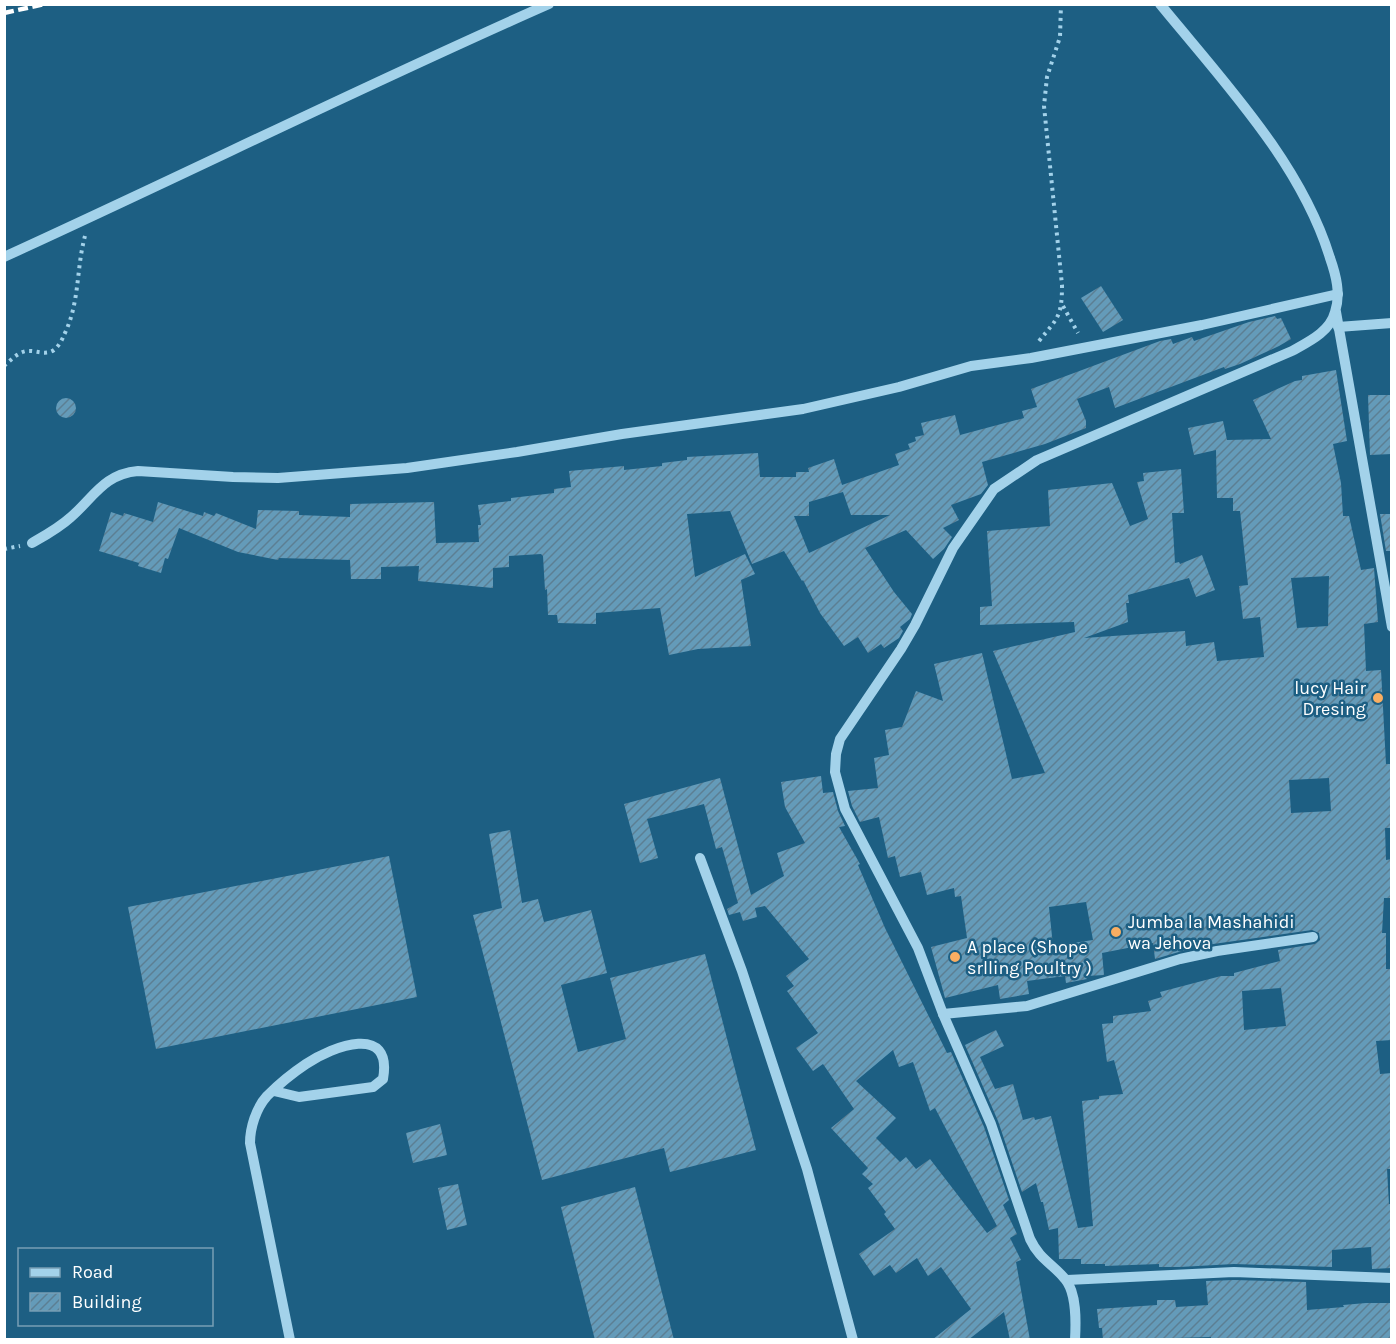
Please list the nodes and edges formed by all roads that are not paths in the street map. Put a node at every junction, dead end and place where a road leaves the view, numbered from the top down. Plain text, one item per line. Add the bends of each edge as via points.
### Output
1 (549, 4) edge
2 (1160, 4) edge
3 (4, 257) edge
4 (1338, 294) junction
5 (1336, 312) junction
6 (1392, 323) edge
7 (1338, 327) junction
8 (32, 543) dead end
9 (1392, 627) edge
10 (700, 858) dead end
11 (1313, 937) dead end
12 (943, 1014) junction
13 (274, 1091) junction
14 (1392, 1278) edge
15 (1066, 1280) junction
16 (290, 1340) edge
17 (853, 1340) edge
18 (1076, 1340) edge

1 - 3 street
2 - 4 street via 1270,141 1301,187 1324,236
4 - 5 street
4 - 8 street via 1202,326 971,366 803,409 407,468 278,477 123,472 105,483 57,528
5 - 7 street
5 - 12 street via 1320,334 1292,351 1037,460 994,489 953,548 901,649 840,739 834,765 845,809 918,948
6 - 7 street
7 - 9 street
10 - 17 street via 807,1169
11 - 12 street via 1180,959 1027,1006
12 - 15 street via 991,1124 1030,1239 1039,1255
13 - 13 street via 307,1064 334,1051 372,1044 383,1056 383,1079 373,1087 299,1096
13 - 16 street via 260,1106 250,1143
14 - 15 street via 1234,1272
15 - 18 street via 1074,1306

